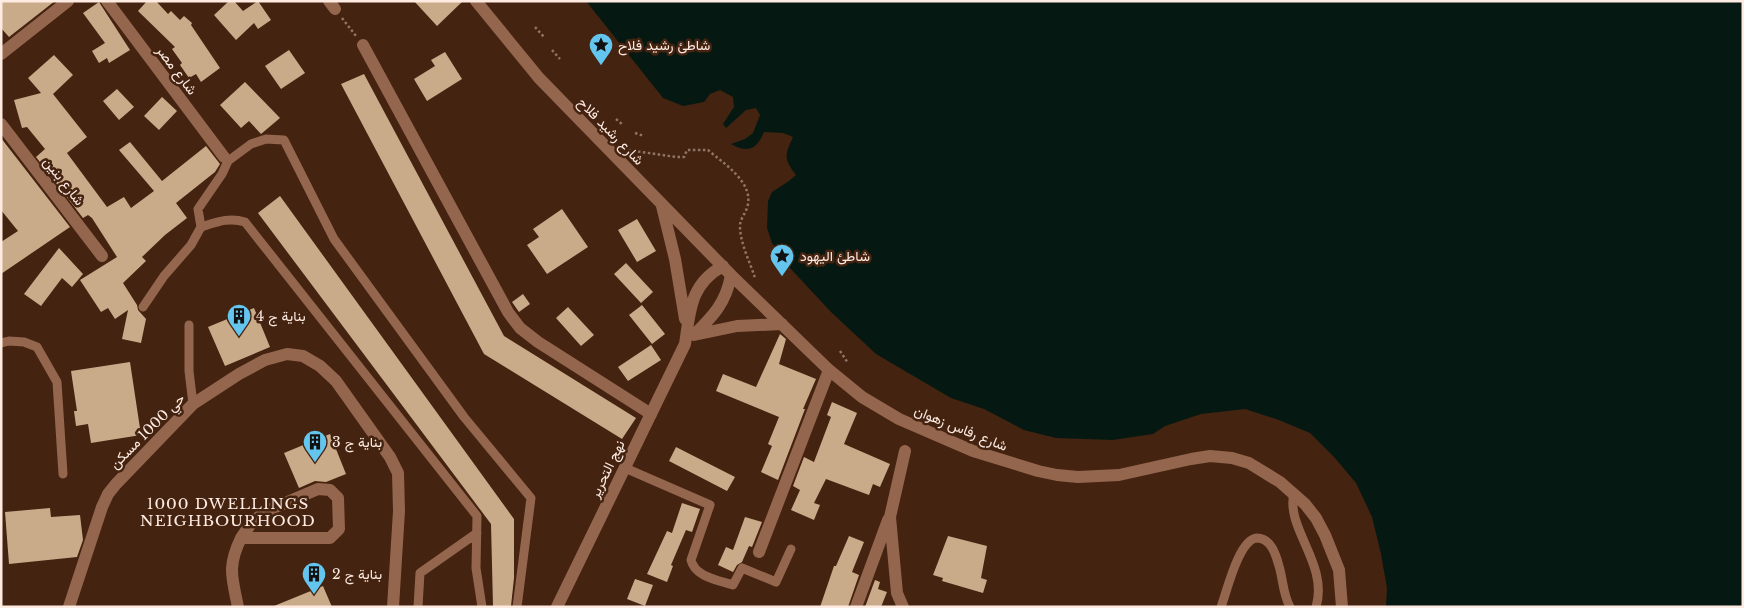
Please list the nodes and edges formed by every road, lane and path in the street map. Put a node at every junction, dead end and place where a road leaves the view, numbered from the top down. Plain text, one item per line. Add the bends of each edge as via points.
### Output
1 (68, 1) edge
2 (107, 1) edge
3 (476, 1) edge
4 (332, 5) edge
5 (535, 27) dead end
6 (544, 37) dead end
7 (363, 45) joint
8 (552, 50) dead end
9 (1, 54) edge
10 (560, 59) dead end
11 (616, 119) dead end
12 (1, 124) edge
13 (623, 126) dead end
14 (635, 132) dead end
15 (644, 136) dead end
16 (626, 150) dead end
17 (224, 157) dead end
18 (661, 204) junction
19 (201, 227) junction
20 (102, 256) dead end
21 (727, 271) junction
22 (756, 280) dead end
23 (143, 307) dead end
24 (782, 324) junction
25 (189, 325) dead end
26 (688, 338) junction
27 (1, 343) edge
28 (840, 351) dead end
29 (848, 363) dead end
30 (829, 370) junction
31 (193, 404) junction
32 (651, 414) junction
33 (905, 451) dead end
34 (625, 468) junction
35 (63, 474) dead end
36 (1294, 493) junction
37 (892, 508) junction
38 (477, 532) junction
39 (241, 538) junction
40 (791, 549) dead end
41 (759, 552) dead end
42 (69, 607) edge
43 (238, 607) edge
44 (392, 607) edge
45 (418, 607) edge
46 (482, 607) edge
47 (517, 607) edge
48 (557, 607) edge
49 (856, 607) edge
50 (903, 607) edge
51 (1222, 607) edge
52 (1290, 607) edge
53 (1316, 607) edge
54 (1342, 607) edge

1 - 9 street
2 - 17 street, شارع مصر
3 - 18 street, شارع رشيد فلاح via 539,78
4 - 7 path
5 - 6 path
7 - 32 street via 508,312 520,328
8 - 10 path
11 - 13 path
12 - 20 street, شارع بنين
14 - 15 path
16 - 22 path via 684,157 687,150 708,150 743,182 748,203 739,223
18 - 21 street, شارع رشيد فلاح
18 - 26 street via 676,259
19 - 23 lane
19 - 38 lane via 225,219 245,222 477,516
19 - 47 lane via 198,208 228,161 250,144 266,139 284,140 334,239 464,417 531,498
21 - 24 street, شارع رفاس زهوان
21 - 26 street, نهج التحرير via 725,297
21 - 26 street, نهج التحرير via 706,277 695,293
24 - 26 street via 737,326
24 - 30 street, شارع رفاس زهوان
25 - 31 lane
26 - 32 street, نهج التحرير
27 - 35 lane via 24,342 37,347 58,382
28 - 29 path
30 - 36 street, شارع رفاس زهوان via 899,419 973,451 1038,471 1078,477 1109,476 1210,456 1249,463
30 - 41 street
31 - 42 street, حي 1000 مسكن via 108,494
31 - 44 street, حي 1000 مسكن via 265,360 287,354 303,356 336,381 398,473 399,511
32 - 34 street, نهج التحرير
33 - 37 street
34 - 40 lane via 710,505 691,560 699,573 733,586 742,568 776,582
34 - 48 street, نهج التحرير
36 - 53 lane via 1292,508 1317,573 1319,598
36 - 54 street, شارع رفاس زهوان via 1316,518 1328,542 1339,570
37 - 49 street
37 - 50 street via 890,518 897,592
38 - 45 lane via 420,573
38 - 46 lane via 476,568
39 - 39 street via 330,538 339,529 338,498 330,490 318,489 264,512
39 - 43 street via 231,565
51 - 52 lane via 1246,543 1253,538 1261,538 1271,545

